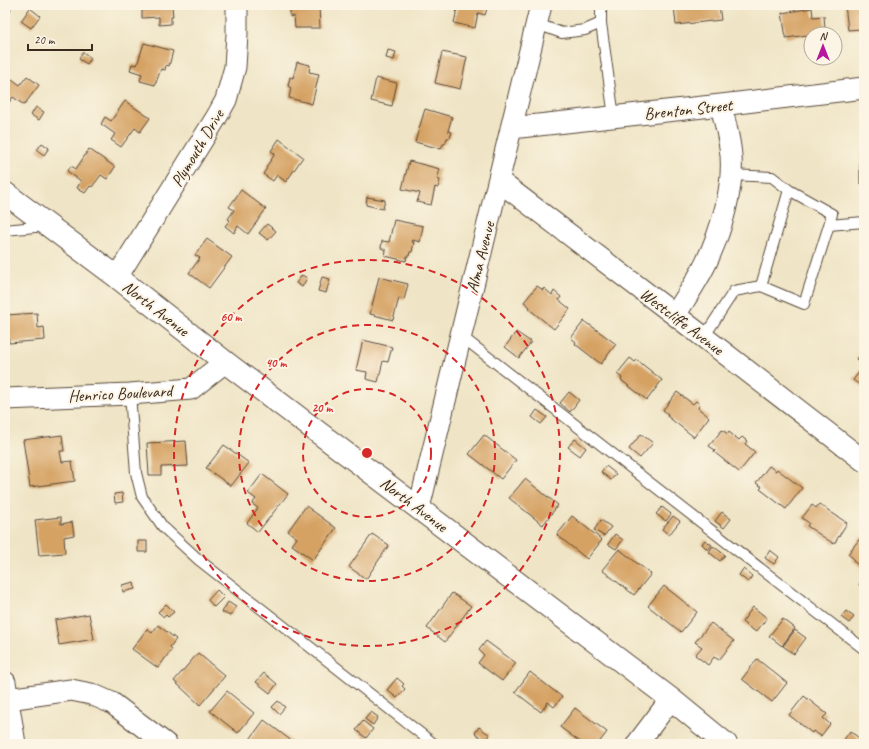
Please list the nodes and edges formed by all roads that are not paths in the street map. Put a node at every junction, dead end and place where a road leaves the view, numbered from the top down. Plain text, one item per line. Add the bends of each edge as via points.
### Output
1 (237, 5) edge
2 (602, 5) edge
3 (539, 15) edge
4 (601, 23) junction
5 (864, 88) edge
6 (720, 105) junction
7 (614, 117) junction
8 (511, 128) junction
9 (730, 175) junction
10 (499, 181) junction
11 (789, 190) junction
12 (5, 193) edge
13 (864, 222) edge
14 (829, 225) junction
15 (49, 226) junction
16 (5, 230) edge
17 (117, 277) junction
18 (761, 286) junction
19 (675, 315) junction
20 (461, 336) junction
21 (704, 337) junction
22 (225, 362) junction
23 (130, 394) junction
24 (5, 398) edge
25 (864, 461) edge
26 (419, 508) junction
27 (864, 649) edge
28 (6, 690) edge
29 (671, 699) junction
30 (15, 744) edge
31 (166, 744) edge
32 (434, 744) edge
33 (637, 744) edge
34 (726, 744) edge

1 - 17 street, Plymouth Drive via 235,67 226,100
2 - 4 lane
3 - 4 lane via 562,33 585,30
3 - 8 street, Alma Avenue
4 - 7 lane
5 - 6 street, Brenton Street
6 - 7 street, Brenton Street
6 - 9 street via 730,148
7 - 8 street, Brenton Street
8 - 10 street, Alma Avenue
9 - 11 lane via 772,176
9 - 19 street via 729,193 712,250
10 - 19 street, Westcliffe Avenue
10 - 20 street, Alma Avenue
11 - 14 lane via 832,214
11 - 18 lane
12 - 15 street, North Avenue
13 - 14 lane
14 - 18 lane via 804,304
15 - 16 lane
15 - 17 street, North Avenue
17 - 22 street, North Avenue
18 - 21 lane via 734,291
19 - 21 street, Westcliffe Avenue
20 - 26 street, Alma Avenue
20 - 27 lane
21 - 25 street, Westcliffe Avenue
22 - 23 street, Henrico Boulevard via 191,389
22 - 26 street, North Avenue
23 - 24 street, Henrico Boulevard
23 - 32 lane via 136,473 142,497 163,527 199,560
26 - 29 street, North Avenue
28 - 30 street
28 - 31 street via 71,690 91,694 112,703
29 - 33 street
29 - 34 street, North Avenue

